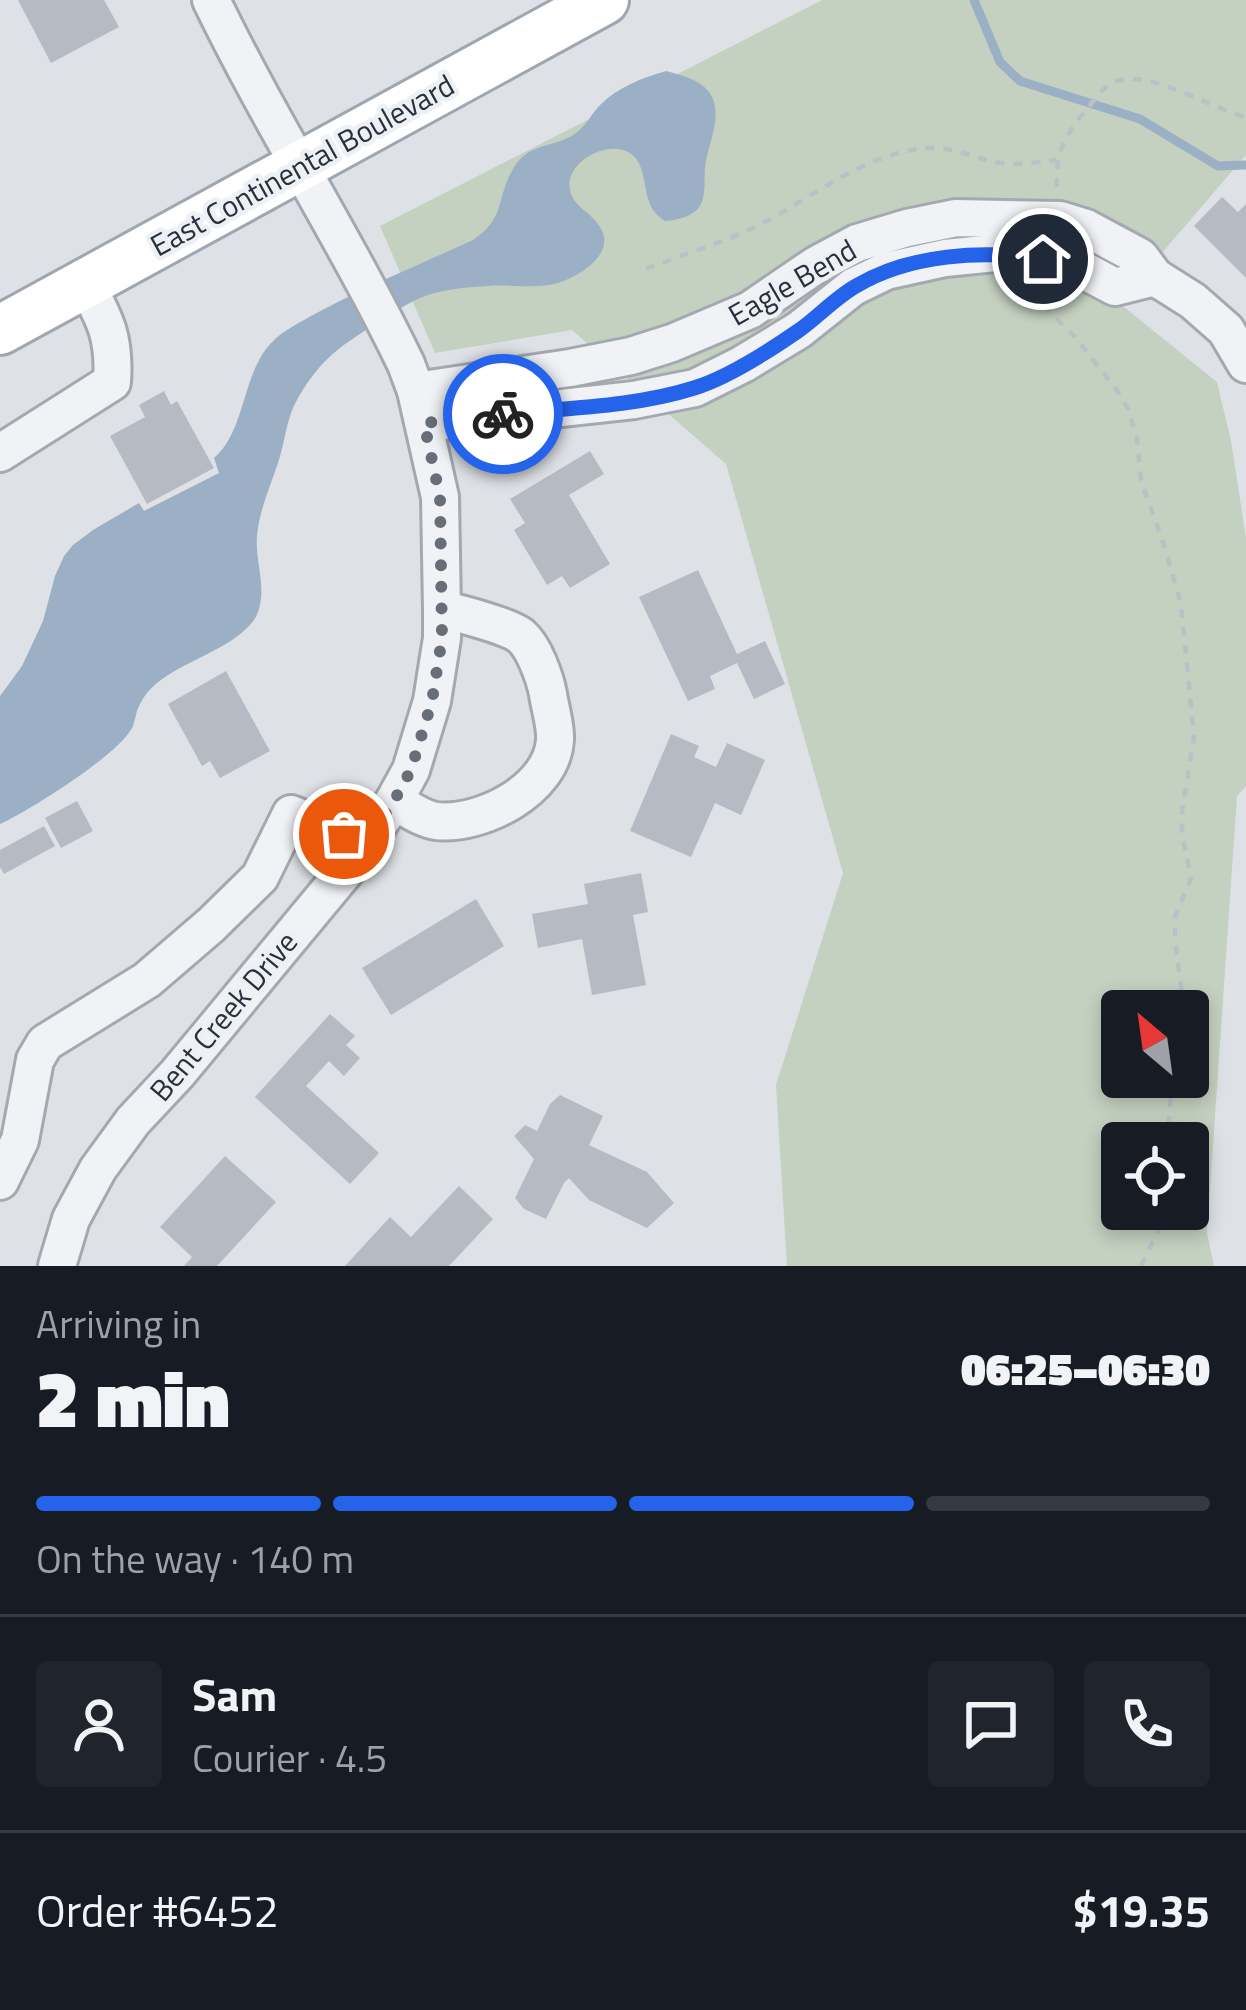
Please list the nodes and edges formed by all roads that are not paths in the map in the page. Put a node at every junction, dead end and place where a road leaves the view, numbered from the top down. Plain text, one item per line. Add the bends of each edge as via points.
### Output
1 (211, 0) edge
2 (604, 0) edge
3 (297, 165) junction
4 (1155, 277) junction
5 (86, 284) junction
6 (0, 330) edge
7 (1246, 364) edge
8 (420, 407) junction
9 (0, 453) edge
10 (442, 610) junction
11 (394, 801) junction
12 (363, 848) junction
13 (0, 1181) edge
14 (57, 1266) edge

1 - 3 street, Bent Creek Drive
2 - 3 main road, East Continental Boulevard
3 - 5 main road, East Continental Boulevard
3 - 8 street, Bent Creek Drive via 394,339
4 - 7 street, Eagle Bend via 1226,330
4 - 8 street, Eagle Bend via 1115,287 1043,259 945,258 853,287 799,331 695,388 634,400
4 - 8 street, Eagle Bend via 1141,256 1085,228 1051,219 956,218 856,243 750,310 672,343
5 - 6 main road, East Continental Boulevard
5 - 9 street via 106,320 112,382
8 - 10 street, Bent Creek Drive via 440,497
10 - 11 street, Bent Creek Drive via 432,701
10 - 11 street via 521,636 544,675 555,742 527,791 477,818 430,820
11 - 12 street, Bent Creek Drive
12 - 13 street via 291,814 260,877 211,925 147,980 45,1043 20,1140
12 - 14 street, Bent Creek Drive via 133,1121 71,1219

